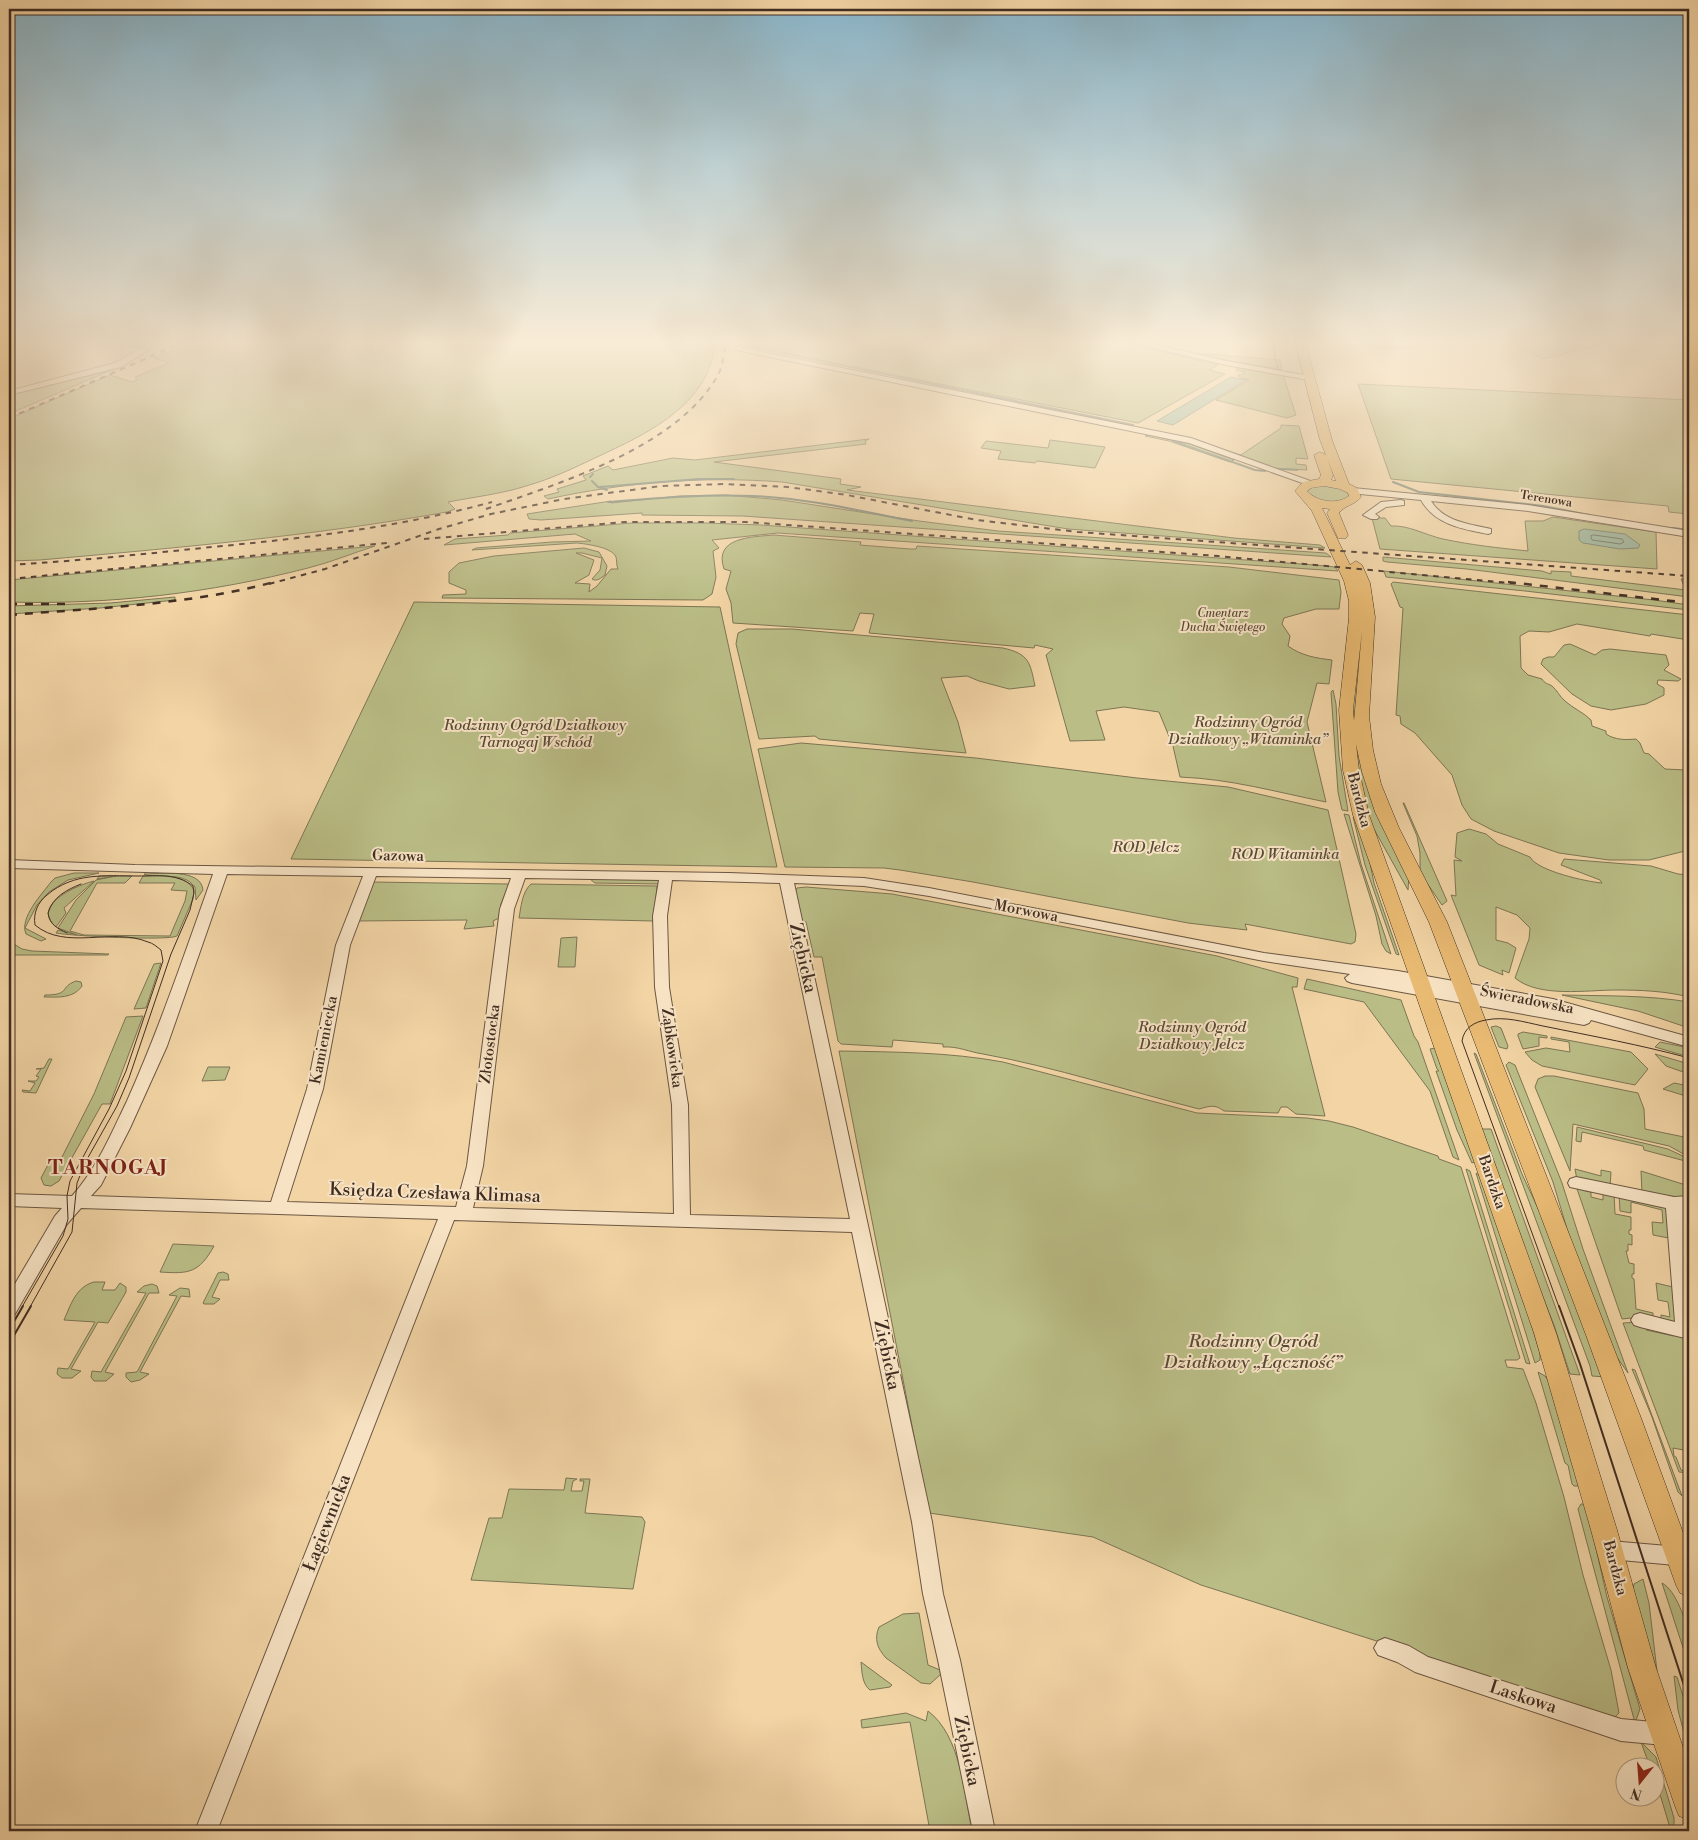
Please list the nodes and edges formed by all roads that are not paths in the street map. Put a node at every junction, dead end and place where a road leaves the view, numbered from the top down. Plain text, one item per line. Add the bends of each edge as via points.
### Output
1 (1122, 428) edge
2 (1312, 428) edge
3 (1322, 428) edge
4 (1324, 482) junction
5 (1306, 486) junction
6 (1350, 492) junction
7 (1397, 496) junction
8 (1424, 497) junction
9 (1311, 500) junction
10 (1339, 504) junction
11 (1374, 517) dead end
12 (1488, 531) dead end
13 (1689, 534) edge
14 (1345, 554) junction
15 (9, 864) edge
16 (221, 870) junction
17 (371, 872) junction
18 (519, 875) junction
19 (666, 876) junction
20 (786, 879) junction
21 (1423, 986) junction
22 (1465, 994) junction
23 (1496, 1005) junction
24 (1478, 1025) junction
25 (1632, 1025) junction
26 (1689, 1042) edge
27 (1576, 1183) dead end
28 (9, 1200) edge
29 (76, 1201) junction
30 (1682, 1202) edge
31 (277, 1208) junction
32 (455, 1214) junction
33 (682, 1220) junction
34 (859, 1226) junction
35 (9, 1309) edge
36 (1640, 1320) dead end
37 (1687, 1331) edge
38 (332, 1508) joint
39 (1610, 1550) junction
40 (1686, 1556) edge
41 (1689, 1585) edge
42 (1385, 1648) dead end
43 (1664, 1734) junction
44 (1689, 1806) edge
45 (206, 1831) edge
46 (984, 1831) edge

1 - 5 street via 1214,448
2 - 4 main road via 1326,472
3 - 6 main road
4 - 5 main road
4 - 6 main road
5 - 9 main road via 1303,495
6 - 7 street, Terenowa
6 - 10 main road
7 - 8 street, Terenowa
7 - 11 street via 1401,503 1384,504 1368,515
8 - 12 street via 1442,518
8 - 13 street, Terenowa via 1528,508
9 - 10 main road
9 - 14 main road
10 - 14 main road via 1333,511 1333,517
14 - 21 main road, Bardzka via 1356,613 1346,710 1351,770 1364,821
14 - 22 main road, Bardzka via 1366,588 1369,608 1362,705 1370,776 1395,838 1429,900
15 - 16 street, Gazowa
16 - 17 street, Gazowa
16 - 29 street via 151,1066 95,1181
17 - 18 street, Gazowa
17 - 31 street, Kamieniecka via 343,945 315,1088
18 - 19 street, Gazowa
18 - 32 street, Złotostocka via 507,909 477,1148
19 - 20 street, Gazowa
19 - 33 street, Ząbkowicka via 660,916 662,987 680,1105
20 - 21 street, Morwowa via 883,884 1264,957 1318,971
20 - 34 street, Ziębicka
21 - 22 street, Świeradowska
21 - 39 main road, Bardzka via 1545,1333
22 - 23 street, Świeradowska
22 - 24 main road, Bardzka
22 - 25 street, Świeradowska via 1553,1004
23 - 24 street via 1487,1010
23 - 25 street, Świeradowska via 1592,1022
24 - 40 main road, Bardzka
25 - 26 street, Świeradowska
27 - 30 street
28 - 29 street, Księdza Czesława Klimasa
29 - 31 street, Księdza Czesława Klimasa
29 - 35 street via 61,1220
30 - 37 street
31 - 32 street, Księdza Czesława Klimasa
32 - 33 street, Księdza Czesława Klimasa
32 - 38 street, Łagiewnicka
33 - 34 street, Księdza Czesława Klimasa
34 - 46 street, Ziębicka
36 - 37 street
38 - 45 street, Łagiewnicka
39 - 40 street
39 - 43 main road, Bardzka via 1642,1668
40 - 41 main road, Bardzka
42 - 43 street, Laskowa via 1423,1665 1621,1730
43 - 44 main road, Bardzka

